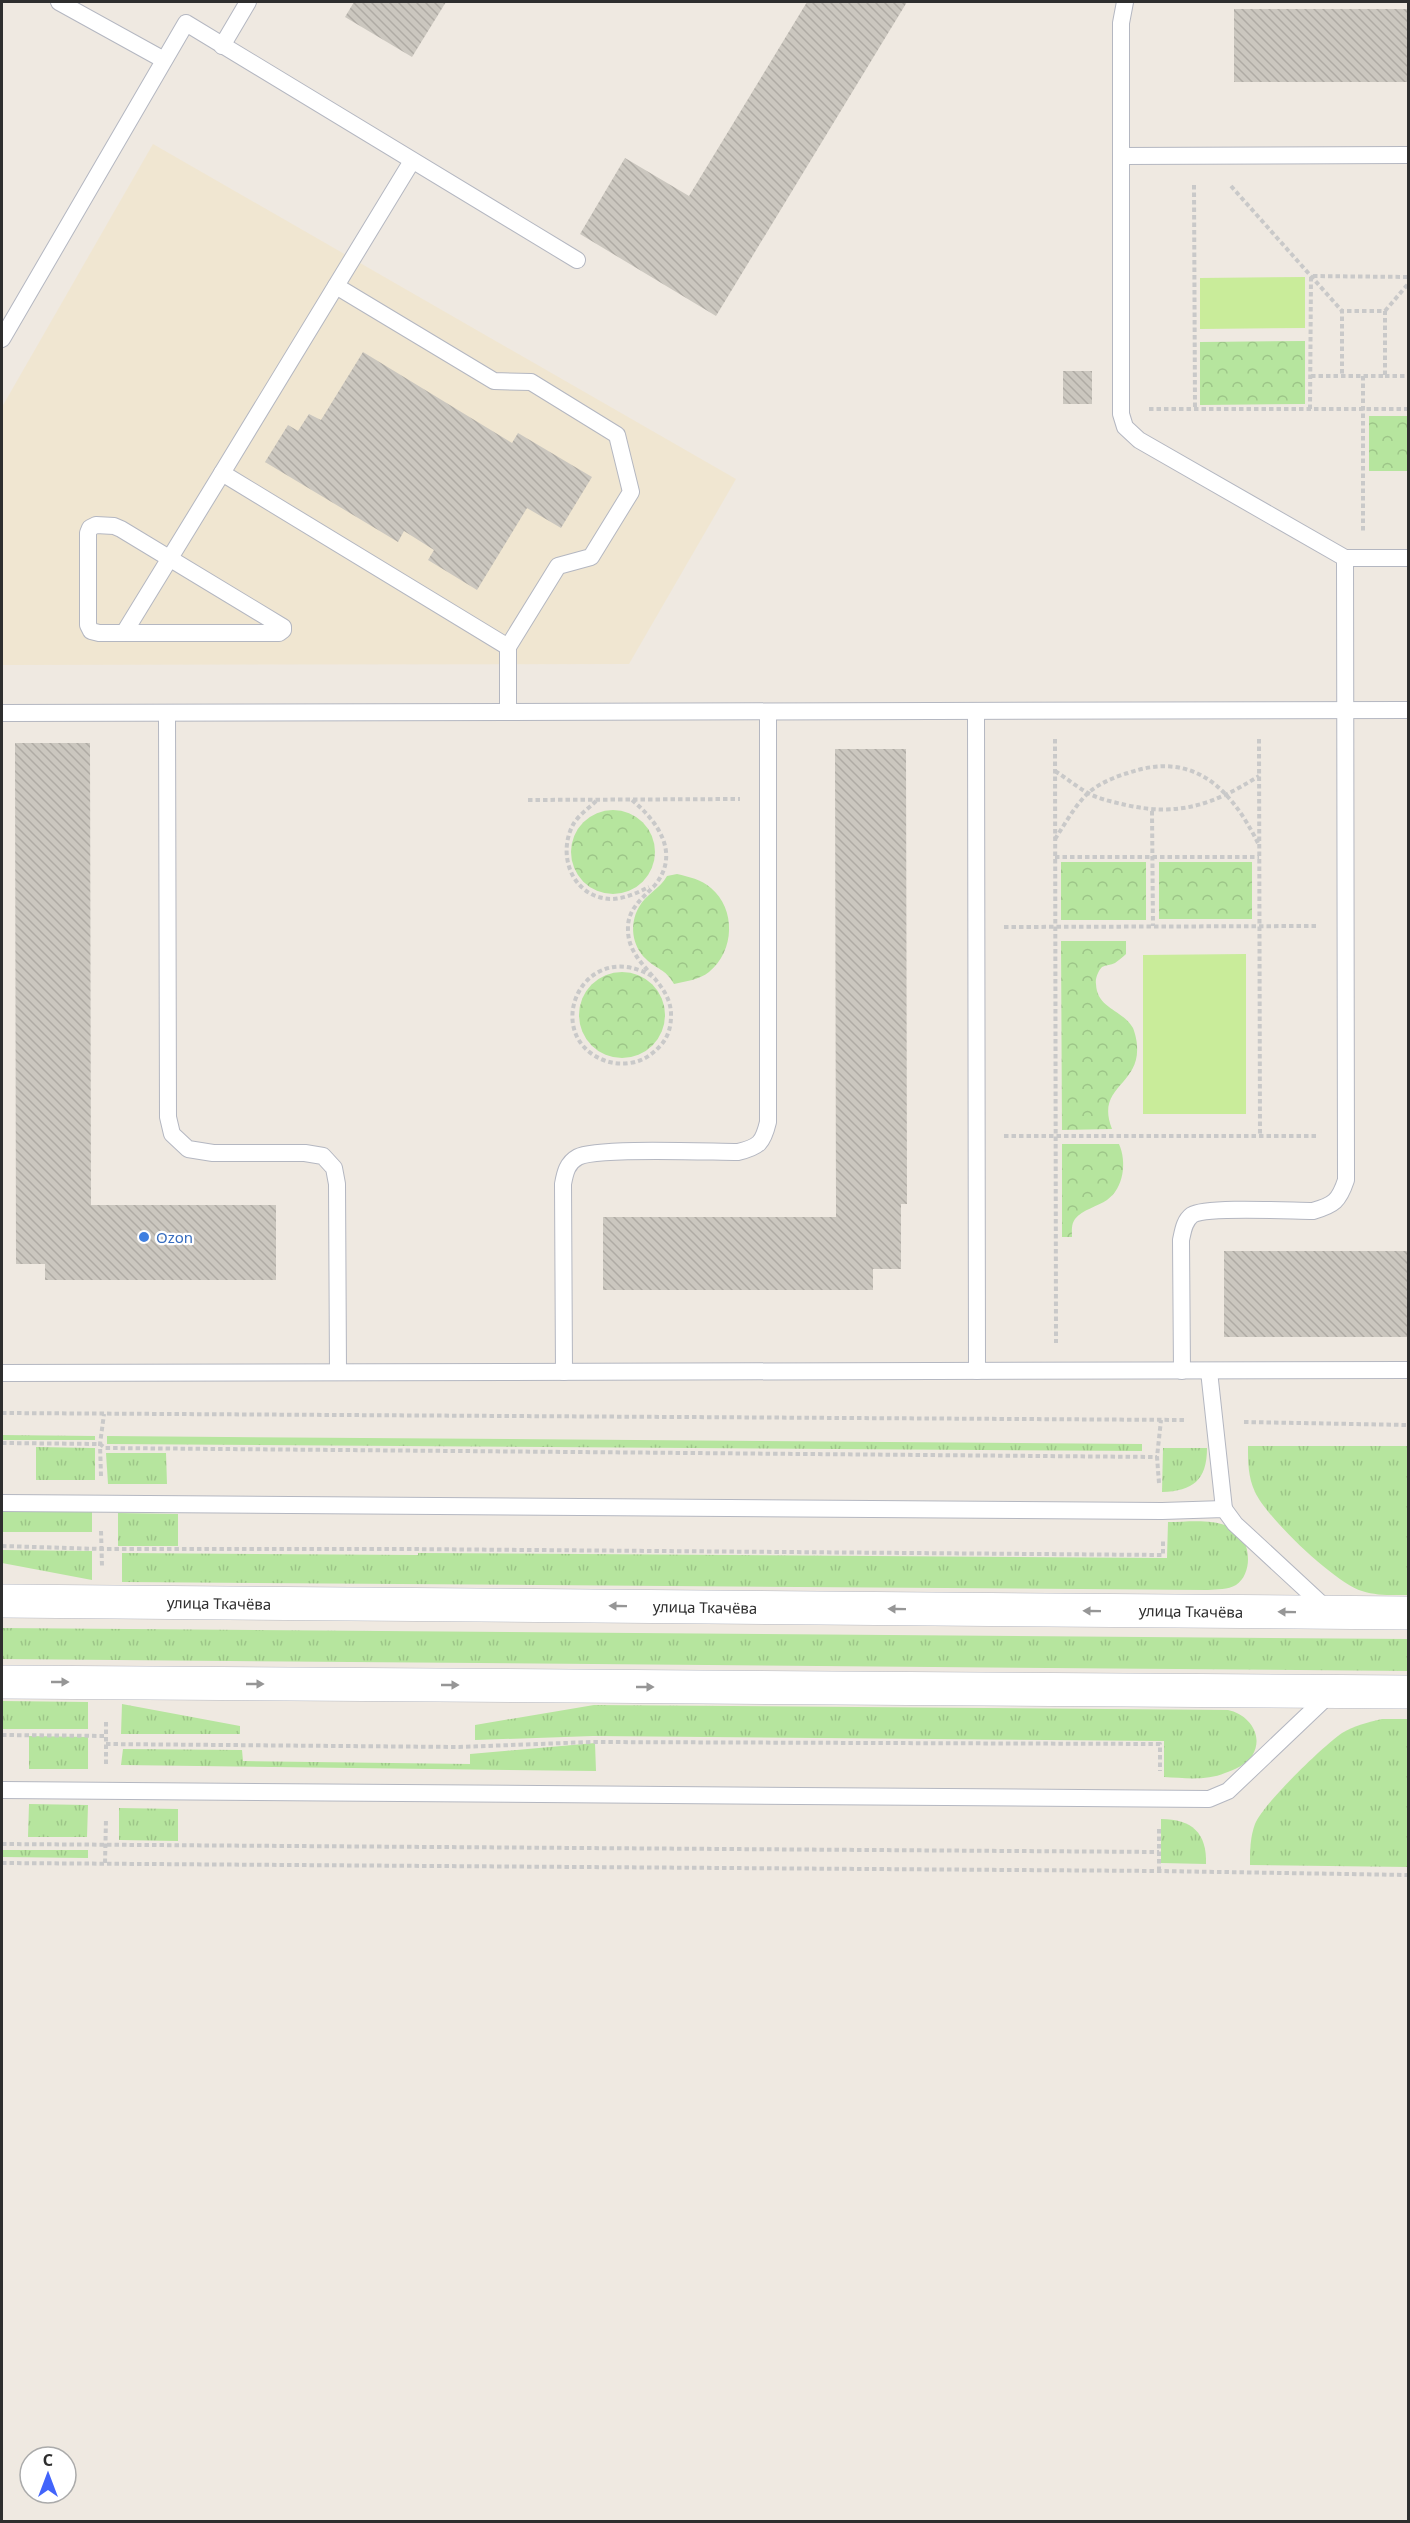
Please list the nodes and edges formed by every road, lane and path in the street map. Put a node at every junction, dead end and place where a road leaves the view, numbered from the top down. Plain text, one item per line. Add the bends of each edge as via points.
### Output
1 (59, 2) edge
2 (248, 2) edge
3 (1125, 2) edge
4 (222, 46) junction
5 (164, 60) junction
6 (1408, 155) edge
7 (1121, 156) junction
8 (1204, 156) junction
9 (412, 161) junction
10 (1194, 179) dead end
11 (577, 260) dead end
12 (1311, 276) junction
13 (1408, 277) edge
14 (1408, 284) edge
15 (336, 286) junction
16 (1342, 311) junction
17 (1384, 311) junction
18 (2, 339) edge
19 (1311, 376) junction
20 (1342, 376) junction
21 (1364, 376) junction
22 (1384, 376) junction
23 (1408, 376) edge
24 (1195, 409) junction
25 (1310, 409) junction
26 (1364, 409) junction
27 (1408, 409) edge
28 (1121, 410) junction
29 (222, 473) junction
30 (1345, 558) junction
31 (1364, 558) junction
32 (1408, 558) edge
33 (170, 559) junction
34 (124, 633) junction
35 (508, 646) junction
36 (1346, 710) junction
37 (1408, 710) edge
38 (976, 711) junction
39 (1055, 711) junction
40 (1259, 711) junction
41 (508, 712) junction
42 (768, 712) junction
43 (2, 713) edge
44 (167, 713) junction
45 (1055, 771) junction
46 (1259, 776) junction
47 (1088, 793) junction
48 (1228, 795) junction
49 (768, 799) junction
50 (528, 800) dead end
51 (597, 800) junction
52 (632, 800) junction
53 (1152, 811) junction
54 (1055, 840) junction
55 (1259, 845) junction
56 (1055, 857) junction
57 (1152, 857) junction
58 (1259, 857) junction
59 (656, 884) junction
60 (1055, 926) junction
61 (1153, 926) junction
62 (1260, 926) junction
63 (1346, 926) junction
64 (976, 927) junction
65 (656, 978) junction
66 (976, 1136) junction
67 (1055, 1136) junction
68 (1260, 1136) junction
69 (1346, 1136) junction
70 (1408, 1370) edge
71 (977, 1371) junction
72 (1056, 1371) junction
73 (1182, 1371) junction
74 (1209, 1371) junction
75 (338, 1372) junction
76 (564, 1372) junction
77 (2, 1373) edge
78 (2, 1413) edge
79 (1161, 1420) junction
80 (1215, 1421) junction
81 (1408, 1425) edge
82 (2, 1443) edge
83 (1157, 1457) junction
84 (2, 1503) edge
85 (1224, 1509) junction
86 (1162, 1511) junction
87 (2, 1546) edge
88 (2, 1601) edge
89 (1331, 1613) junction
90 (1408, 1613) edge
91 (2, 1682) edge
92 (1332, 1692) junction
93 (1408, 1692) edge
94 (2, 1735) edge
95 (106, 1736) dead end
96 (106, 1744) dead end
97 (2, 1790) edge
98 (1160, 1800) junction
99 (2, 1844) edge
100 (1159, 1852) junction
101 (2, 1863) edge
102 (1159, 1871) junction
103 (1408, 1875) edge

1 - 5 lane
2 - 4 lane
3 - 7 lane via 1121,23
4 - 5 lane via 186,23
4 - 9 lane
5 - 18 lane
6 - 8 lane
7 - 8 lane
7 - 28 lane
8 - 12 path
9 - 11 lane
9 - 15 lane
10 - 24 path
12 - 13 path
12 - 16 path
12 - 19 path
14 - 17 path
15 - 29 lane
15 - 35 lane via 494,381 531,382 617,435 631,492 591,557 558,566
16 - 17 path
16 - 20 path
17 - 22 path
19 - 20 path
19 - 25 path
20 - 21 path
21 - 22 path
21 - 26 path
22 - 23 path
24 - 25 path
24 - 28 path
25 - 26 path
26 - 27 path
26 - 31 path
28 - 30 lane via 1125,427 1139,440
29 - 33 lane
29 - 35 lane
30 - 31 lane
30 - 36 lane
31 - 32 lane
33 - 34 lane
33 - 34 lane via 114,526 90,528 88,625 91,631 99,633
33 - 34 lane via 283,630
35 - 41 lane
36 - 37 lane
36 - 40 lane
36 - 63 lane
38 - 39 lane
38 - 42 lane
38 - 64 lane
39 - 40 lane
39 - 45 path
40 - 46 path
41 - 42 lane
41 - 44 lane
42 - 49 lane
43 - 44 lane
44 - 75 lane via 168,1117 172,1134 188,1149 213,1153 305,1153 323,1156 334,1168
45 - 47 path
45 - 54 path
46 - 48 path
46 - 55 path
47 - 48 path via 1114,777 1142,768 1173,766 1205,776
47 - 53 path
47 - 54 path
48 - 53 path via 1193,807
48 - 55 path via 1246,818
49 - 52 path
49 - 76 lane via 768,1122 764,1139 754,1148 738,1152 602,1153 579,1157 565,1169
50 - 51 path
51 - 52 path
51 - 59 path via 574,822 565,842 566,862 575,882 590,894 610,899 633,895
52 - 59 path via 650,815 666,847 664,866
53 - 57 path
54 - 56 path
55 - 58 path
56 - 57 path
56 - 60 path
57 - 58 path
57 - 61 path
58 - 62 path
59 - 65 path via 639,899 628,930 631,947
60 - 61 path
60 - 64 path
60 - 67 path
61 - 62 path
62 - 63 path
62 - 68 path
63 - 69 lane
64 - 66 lane
65 - 65 path via 641,968 624,965 591,976 573,1005 578,1039 589,1052 604,1061 638,1062 665,1041 672,1007
66 - 67 path
66 - 71 lane
67 - 68 path
67 - 72 path
68 - 69 path
69 - 73 lane via 1346,1180 1341,1196 1329,1207 1313,1211 1210,1211 1193,1215 1184,1225
70 - 74 lane
71 - 72 lane
71 - 76 lane
72 - 73 lane
73 - 74 lane
74 - 80 lane
75 - 76 lane
75 - 77 lane
78 - 79 path
79 - 80 path
79 - 83 path
80 - 81 path
80 - 85 lane
82 - 83 path via 100,1444 105,1448
83 - 86 path
84 - 86 lane
85 - 86 lane
85 - 89 lane via 1235,1524
86 - 87 path via 1163,1556
89 -> 88 street, улица Ткачёва
89 - 90 street, улица Ткачёва
91 -> 92 street
92 - 93 street
92 - 98 lane via 1228,1791 1209,1799
94 - 95 path
96 - 98 path via 1160,1744
97 - 98 lane
98 - 100 path
99 - 100 path
100 - 102 path
101 - 102 path
102 - 103 path

